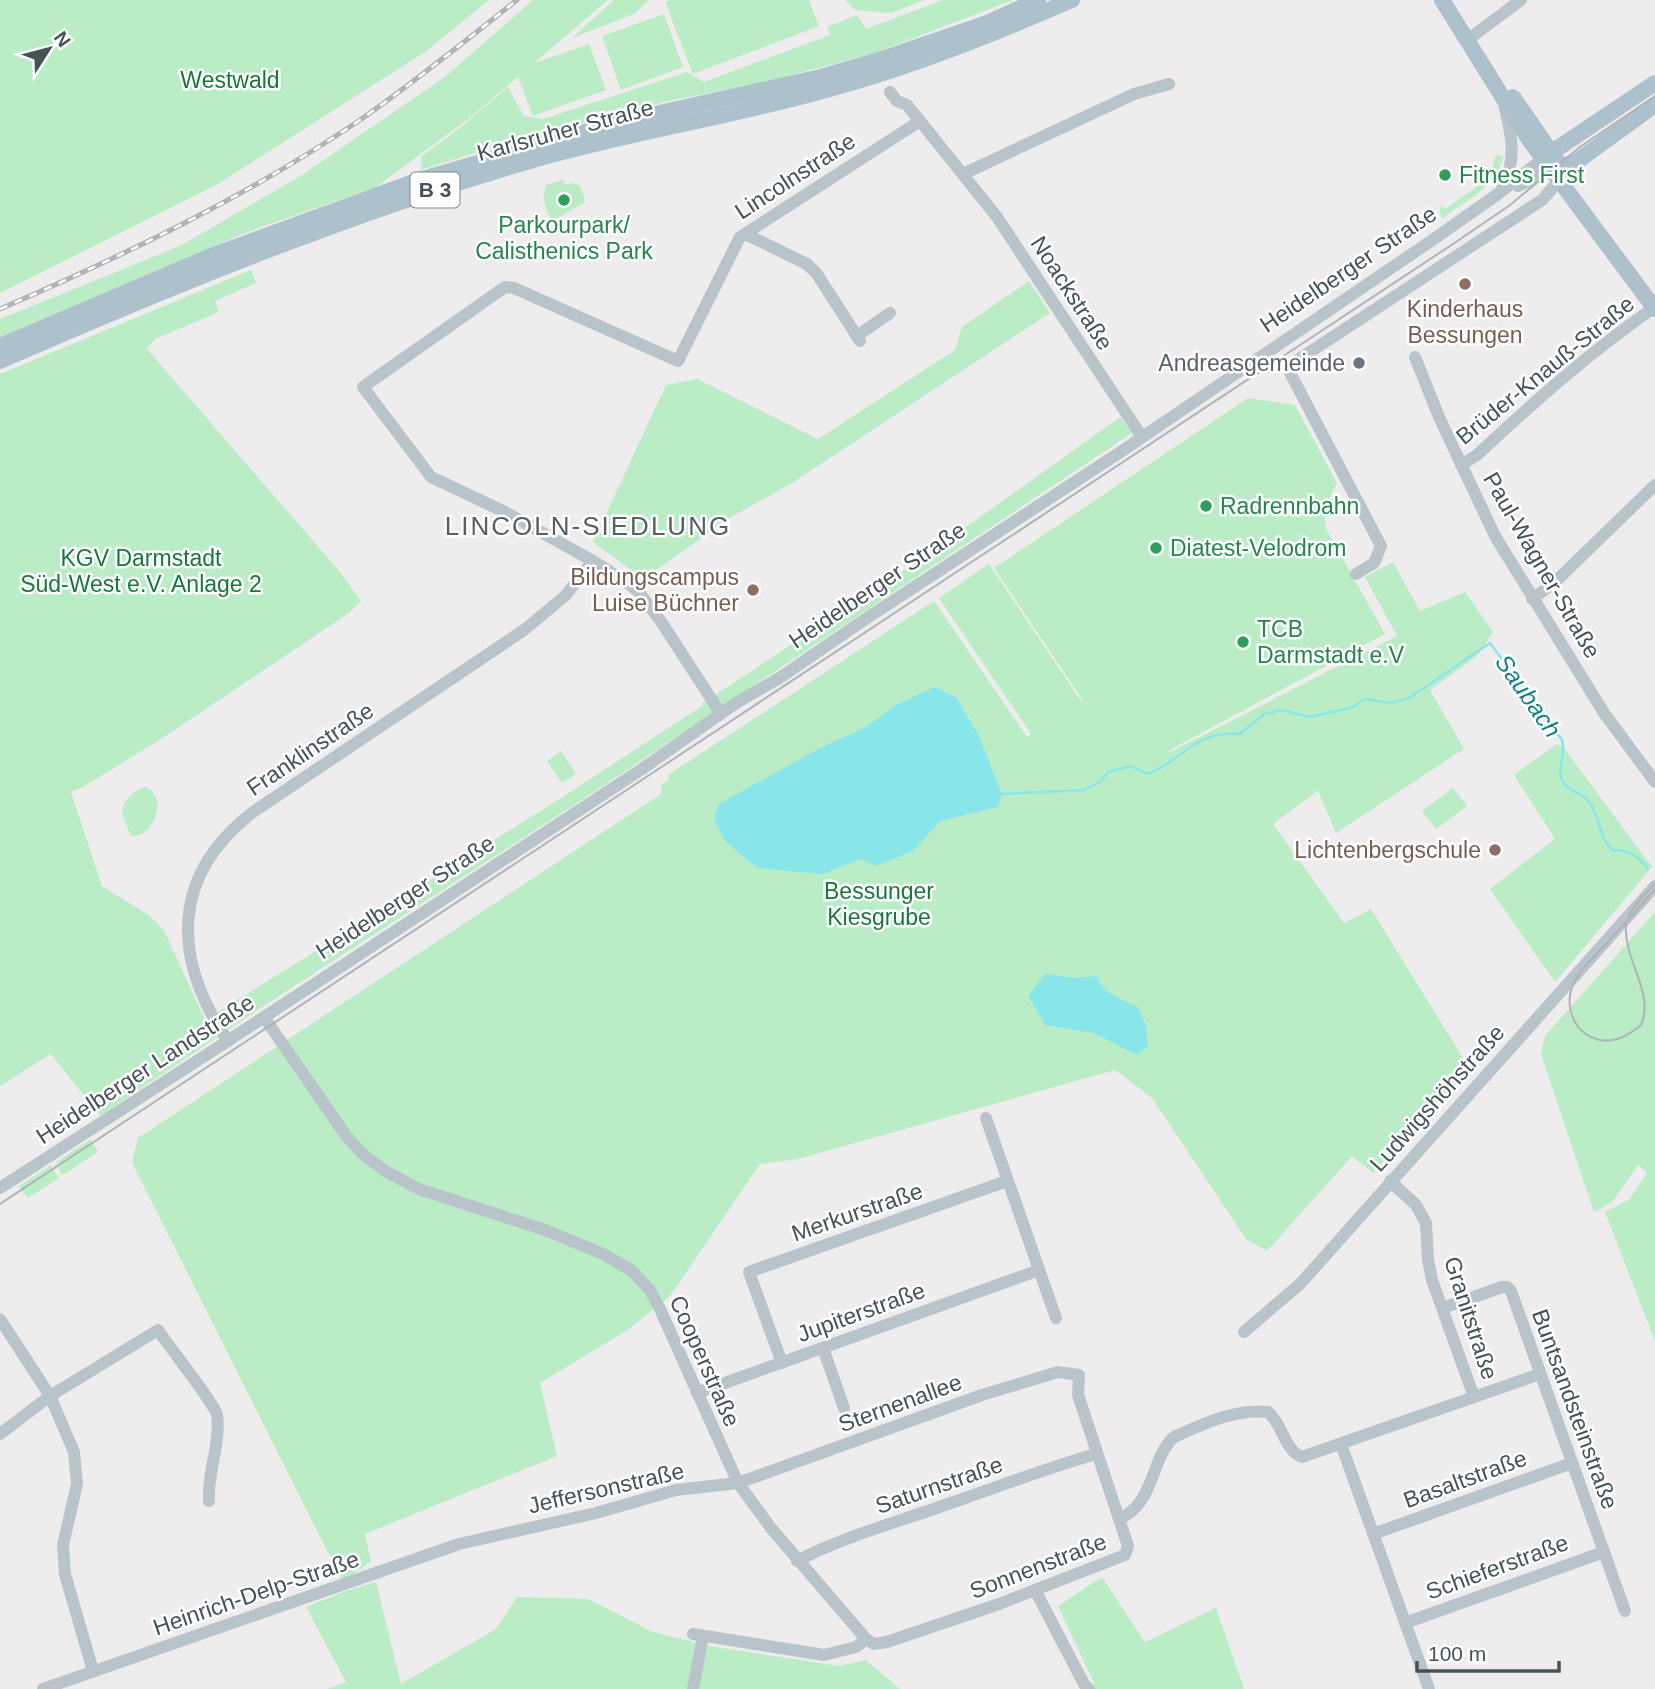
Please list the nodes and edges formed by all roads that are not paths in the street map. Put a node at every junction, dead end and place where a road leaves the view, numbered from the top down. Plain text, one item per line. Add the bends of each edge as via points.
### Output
1 (1038, 0) edge
2 (1072, 0) edge
3 (1442, 0) edge
4 (1452, 0) edge
5 (1521, 0) edge
6 (1470, 39) junction
7 (1655, 83) edge
8 (1169, 84) dead end
9 (890, 92) dead end
10 (1503, 99) junction
11 (1655, 105) edge
12 (920, 121) junction
13 (1558, 166) junction
14 (962, 174) junction
15 (1498, 194) junction
16 (744, 234) junction
17 (1655, 305) edge
18 (890, 313) dead end
19 (0, 346) edge
20 (1415, 357) dead end
21 (0, 361) edge
22 (1142, 437) junction
23 (1461, 465) junction
24 (1655, 485) edge
25 (593, 561) junction
26 (1356, 573) dead end
27 (1532, 599) junction
28 (721, 714) junction
29 (1655, 782) edge
30 (1655, 886) edge
31 (278, 1007) joint
32 (264, 1017) junction
33 (228, 1041) junction
34 (986, 1118) dead end
35 (1007, 1181) junction
36 (1390, 1181) junction
37 (0, 1188) edge
38 (1039, 1270) junction
39 (1443, 1308) junction
40 (1056, 1318) dead end
41 (0, 1319) edge
42 (1244, 1332) dead end
43 (823, 1348) junction
44 (782, 1363) junction
45 (1079, 1374) joint
46 (1540, 1374) junction
47 (697, 1393) junction
48 (50, 1396) junction
49 (1474, 1397) junction
50 (844, 1408) dead end
51 (0, 1434) edge
52 (1341, 1444) junction
53 (1096, 1454) junction
54 (1572, 1463) junction
55 (738, 1483) junction
56 (209, 1501) dead end
57 (1119, 1518) junction
58 (1373, 1534) junction
59 (483, 1538) joint
60 (1604, 1552) junction
61 (797, 1561) junction
62 (1035, 1590) junction
63 (1625, 1611) dead end
64 (1405, 1623) junction
65 (866, 1639) junction
66 (93, 1671) junction
67 (43, 1689) edge
68 (693, 1689) edge
69 (1089, 1689) edge
70 (1429, 1689) edge

1 - 19 main road, Karlsruher Straße / B 3 via 986,23 821,77 619,122 416,181 211,256
2 - 21 main road, Karlsruher Straße / B 3 via 959,48 888,72 813,94 627,135 369,211
3 - 6 main road
4 - 6 main road
5 - 6 street
6 - 10 main road
6 - 13 main road
7 - 13 main road, Heidelberger Straße
8 - 14 street via 1135,94
9 - 12 street, Noackstraße
10 - 13 main road
10 - 15 street via 1513,156
11 - 13 main road, Heidelberger Straße
12 - 14 street, Noackstraße
12 - 16 street, Lincolnstraße
13 - 15 street, Heidelberger Straße
13 - 17 main road
13 - 26 street, Heidelberger Straße via 1542,200 1287,368 1381,546 1374,563
14 - 22 street, Noackstraße via 1022,253
15 - 22 street, Heidelberger Straße
16 - 18 street via 807,264 858,338
16 - 25 street, Lincolnstraße via 678,361 505,288 362,387 431,477
17 - 23 street, Brüder-Knauß-Straße
20 - 23 street, Paul-Wagner-Straße
22 - 28 street, Heidelberger Straße
23 - 27 street, Paul-Wagner-Straße
24 - 27 street
25 - 28 street via 639,592
25 - 33 street, Franklinstraße via 565,596 524,630 253,812 218,845 196,886 187,931 199,991
27 - 29 street, Paul-Wagner-Straße via 1604,713
28 - 31 street, Heidelberger Straße
30 - 36 street, Ludwigshöhstraße
31 - 32 street, Heidelberger Landstraße
32 - 33 street, Heidelberger Landstraße
32 - 47 street, Cooperstraße via 347,1137 385,1171 419,1189 545,1230 631,1270 650,1290
33 - 37 street, Heidelberger Landstraße
34 - 35 street
35 - 38 street
35 - 44 street, Merkurstraße via 749,1272
36 - 39 street, Granitstraße via 1416,1205 1426,1223 1429,1269
36 - 42 street, Ludwigshöhstraße via 1300,1284
38 - 40 street
38 - 43 street, Jupiterstraße
39 - 46 street, Buntsandsteinstraße via 1507,1287
39 - 49 street, Granitstraße
41 - 48 street
43 - 44 street, Jupiterstraße
43 - 50 street
44 - 47 street, Jupiterstraße
45 - 53 street, Sonnenstraße via 1078,1395
45 - 55 street, Sternenallee via 1058,1372 982,1395
46 - 49 street
46 - 54 street, Buntsandsteinstraße
47 - 55 street, Cooperstraße
48 - 51 street
48 - 56 street via 158,1330 217,1412
48 - 66 street via 74,1452 77,1484 63,1545 65,1574
49 - 52 street
52 - 57 street via 1302,1457 1268,1412 1236,1413 1167,1443 1152,1482 1139,1502
52 - 58 street
53 - 57 street, Sonnenstraße
53 - 61 street, Saturnstraße via 819,1549
54 - 58 street, Basaltstraße
54 - 60 street, Buntsandsteinstraße
55 - 59 street, Jeffersonstraße via 676,1490
55 - 61 street, Cooperstraße
57 - 62 street, Sonnenstraße via 1128,1545 1125,1555
58 - 64 street
59 - 66 street, Heinrich-Delp-Straße
60 - 63 street, Buntsandsteinstraße
60 - 64 street, Schieferstraße
61 - 65 street, Cooperstraße
62 - 65 street, Sonnenstraße via 887,1642 874,1644
62 - 69 street
64 - 70 street
65 - 68 street via 856,1647 824,1655 698,1635
66 - 67 street, Heinrich-Delp-Straße

